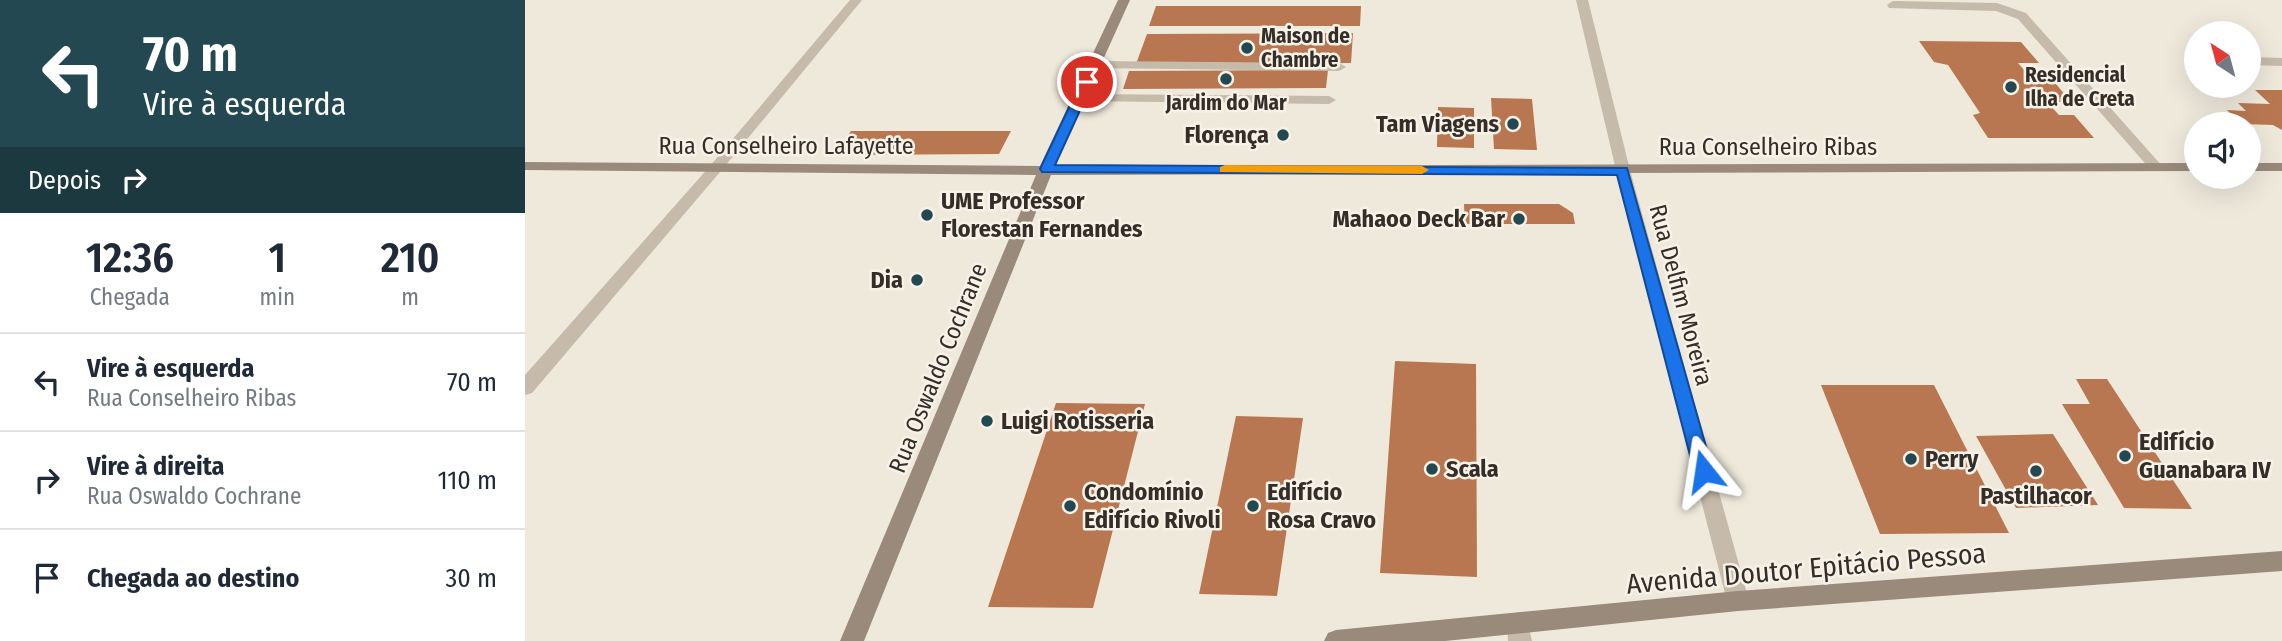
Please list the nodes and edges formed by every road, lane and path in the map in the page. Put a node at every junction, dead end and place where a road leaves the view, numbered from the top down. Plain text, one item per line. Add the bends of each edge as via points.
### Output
1 (856, 0) edge
2 (1124, 0) edge
3 (1582, 0) edge
4 (1893, 5) dead end
5 (2261, 61) edge
6 (2282, 62) edge
7 (1094, 65) junction
8 (1339, 67) dead end
9 (1079, 98) junction
10 (1329, 100) dead end
11 (525, 166) edge
12 (2156, 167) junction
13 (2184, 167) edge
14 (2261, 167) edge
15 (2282, 167) edge
16 (715, 169) junction
17 (1047, 169) junction
18 (1623, 170) junction
19 (525, 388) edge
20 (2282, 561) edge
21 (1738, 601) junction
22 (1519, 632) edge
23 (852, 641) edge
24 (1336, 641) edge

1 - 16 street
2 - 7 main road, Rua Oswaldo Cochrane
3 - 18 street, Rua Delfim Moreira
4 - 12 street via 1997,7 2022,16
5 - 6 street
7 - 8 street
7 - 9 main road, Rua Oswaldo Cochrane
9 - 10 street
9 - 17 main road, Rua Oswaldo Cochrane
11 - 16 main road, Rua Conselheiro Lafayette
12 - 13 main road, Rua Conselheiro Ribas
12 - 18 main road, Rua Conselheiro Ribas
14 - 15 main road
16 - 17 main road, Rua Conselheiro Lafayette
16 - 19 street
17 - 18 main road, Rua Conselheiro Ribas
17 - 23 main road, Rua Oswaldo Cochrane
18 - 21 street, Rua Delfim Moreira
20 - 21 main road, Avenida Doutor Epitácio Pessoa
21 - 22 main road, Avenida Doutor Epitácio Pessoa
22 - 24 main road, Avenida Doutor Epitácio Pessoa

